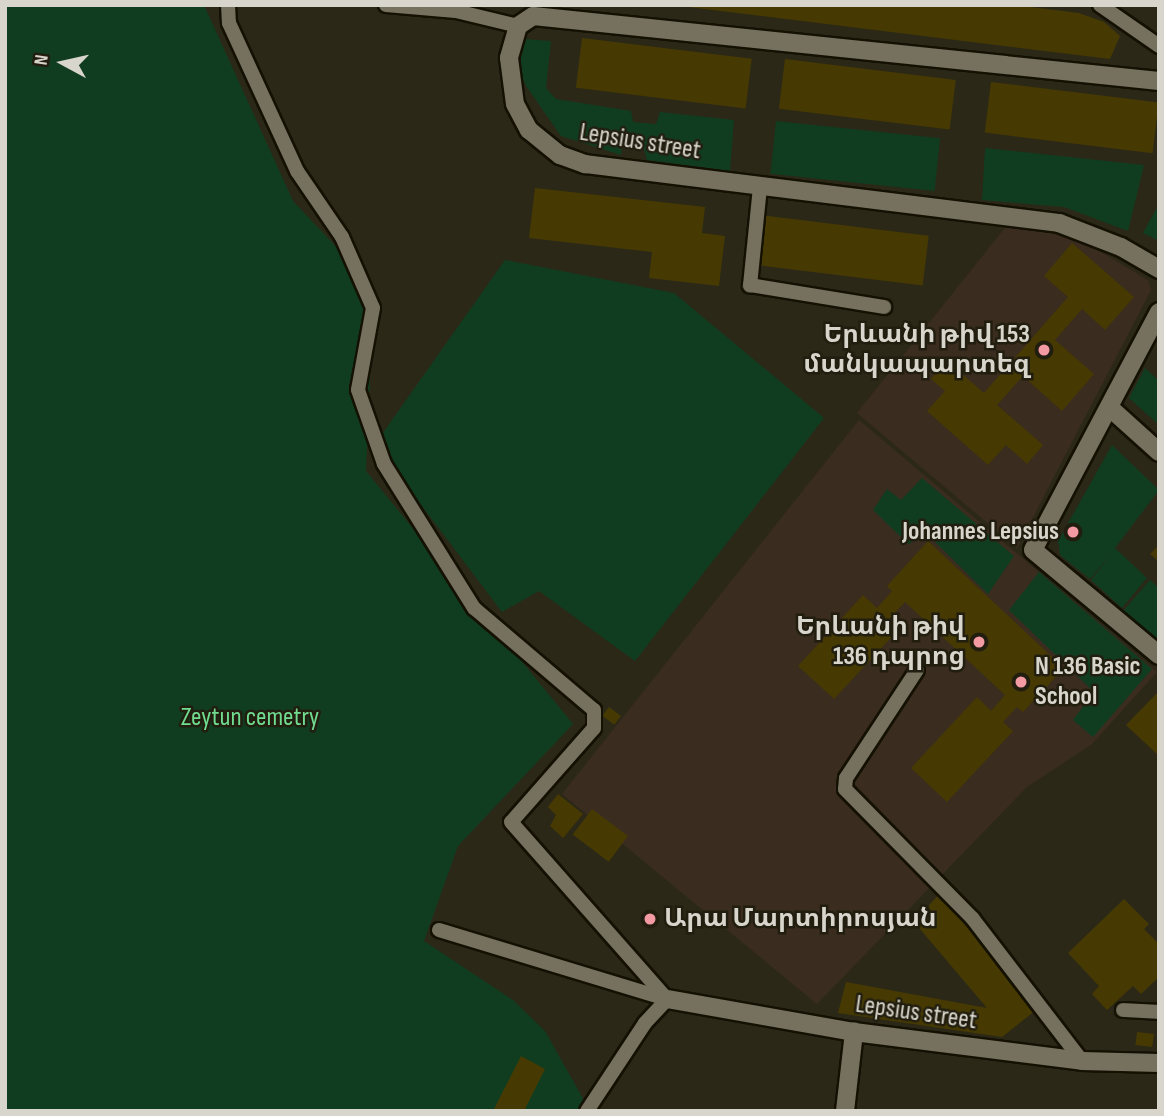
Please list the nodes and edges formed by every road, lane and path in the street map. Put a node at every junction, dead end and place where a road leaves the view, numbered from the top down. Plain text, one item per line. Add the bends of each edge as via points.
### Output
1 (228, 5) edge
2 (386, 5) edge
3 (1095, 6) edge
4 (518, 26) junction
5 (1159, 46) edge
6 (1159, 81) edge
7 (760, 187) junction
8 (1159, 269) edge
9 (884, 306) dead end
10 (1159, 312) edge
11 (1108, 407) junction
12 (1159, 452) edge
13 (1159, 655) edge
14 (917, 670) dead end
15 (439, 930) dead end
16 (667, 999) junction
17 (1123, 1010) dead end
18 (1159, 1012) edge
19 (854, 1031) junction
20 (1082, 1061) junction
21 (1159, 1063) edge
22 (587, 1111) edge
23 (845, 1111) edge

1 - 16 lane via 229,23 298,171 342,237 373,308 358,390 384,464 474,608 594,710 594,728 511,822
2 - 4 lane via 456,11
3 - 5 lane
4 - 6 street via 533,16
4 - 7 street, Lepsius street via 509,58 515,104 528,130 561,155 585,164
7 - 8 street, Lepsius street via 1059,223 1121,247
7 - 9 lane via 750,285
10 - 11 street
11 - 12 street
11 - 13 street via 1033,550
14 - 20 lane via 846,778 845,789 973,919
15 - 16 lane
16 - 19 street, Lepsius street
16 - 22 lane via 645,1023
17 - 18 lane
19 - 20 street, Lepsius street
19 - 23 street
20 - 21 street, Lepsius street

